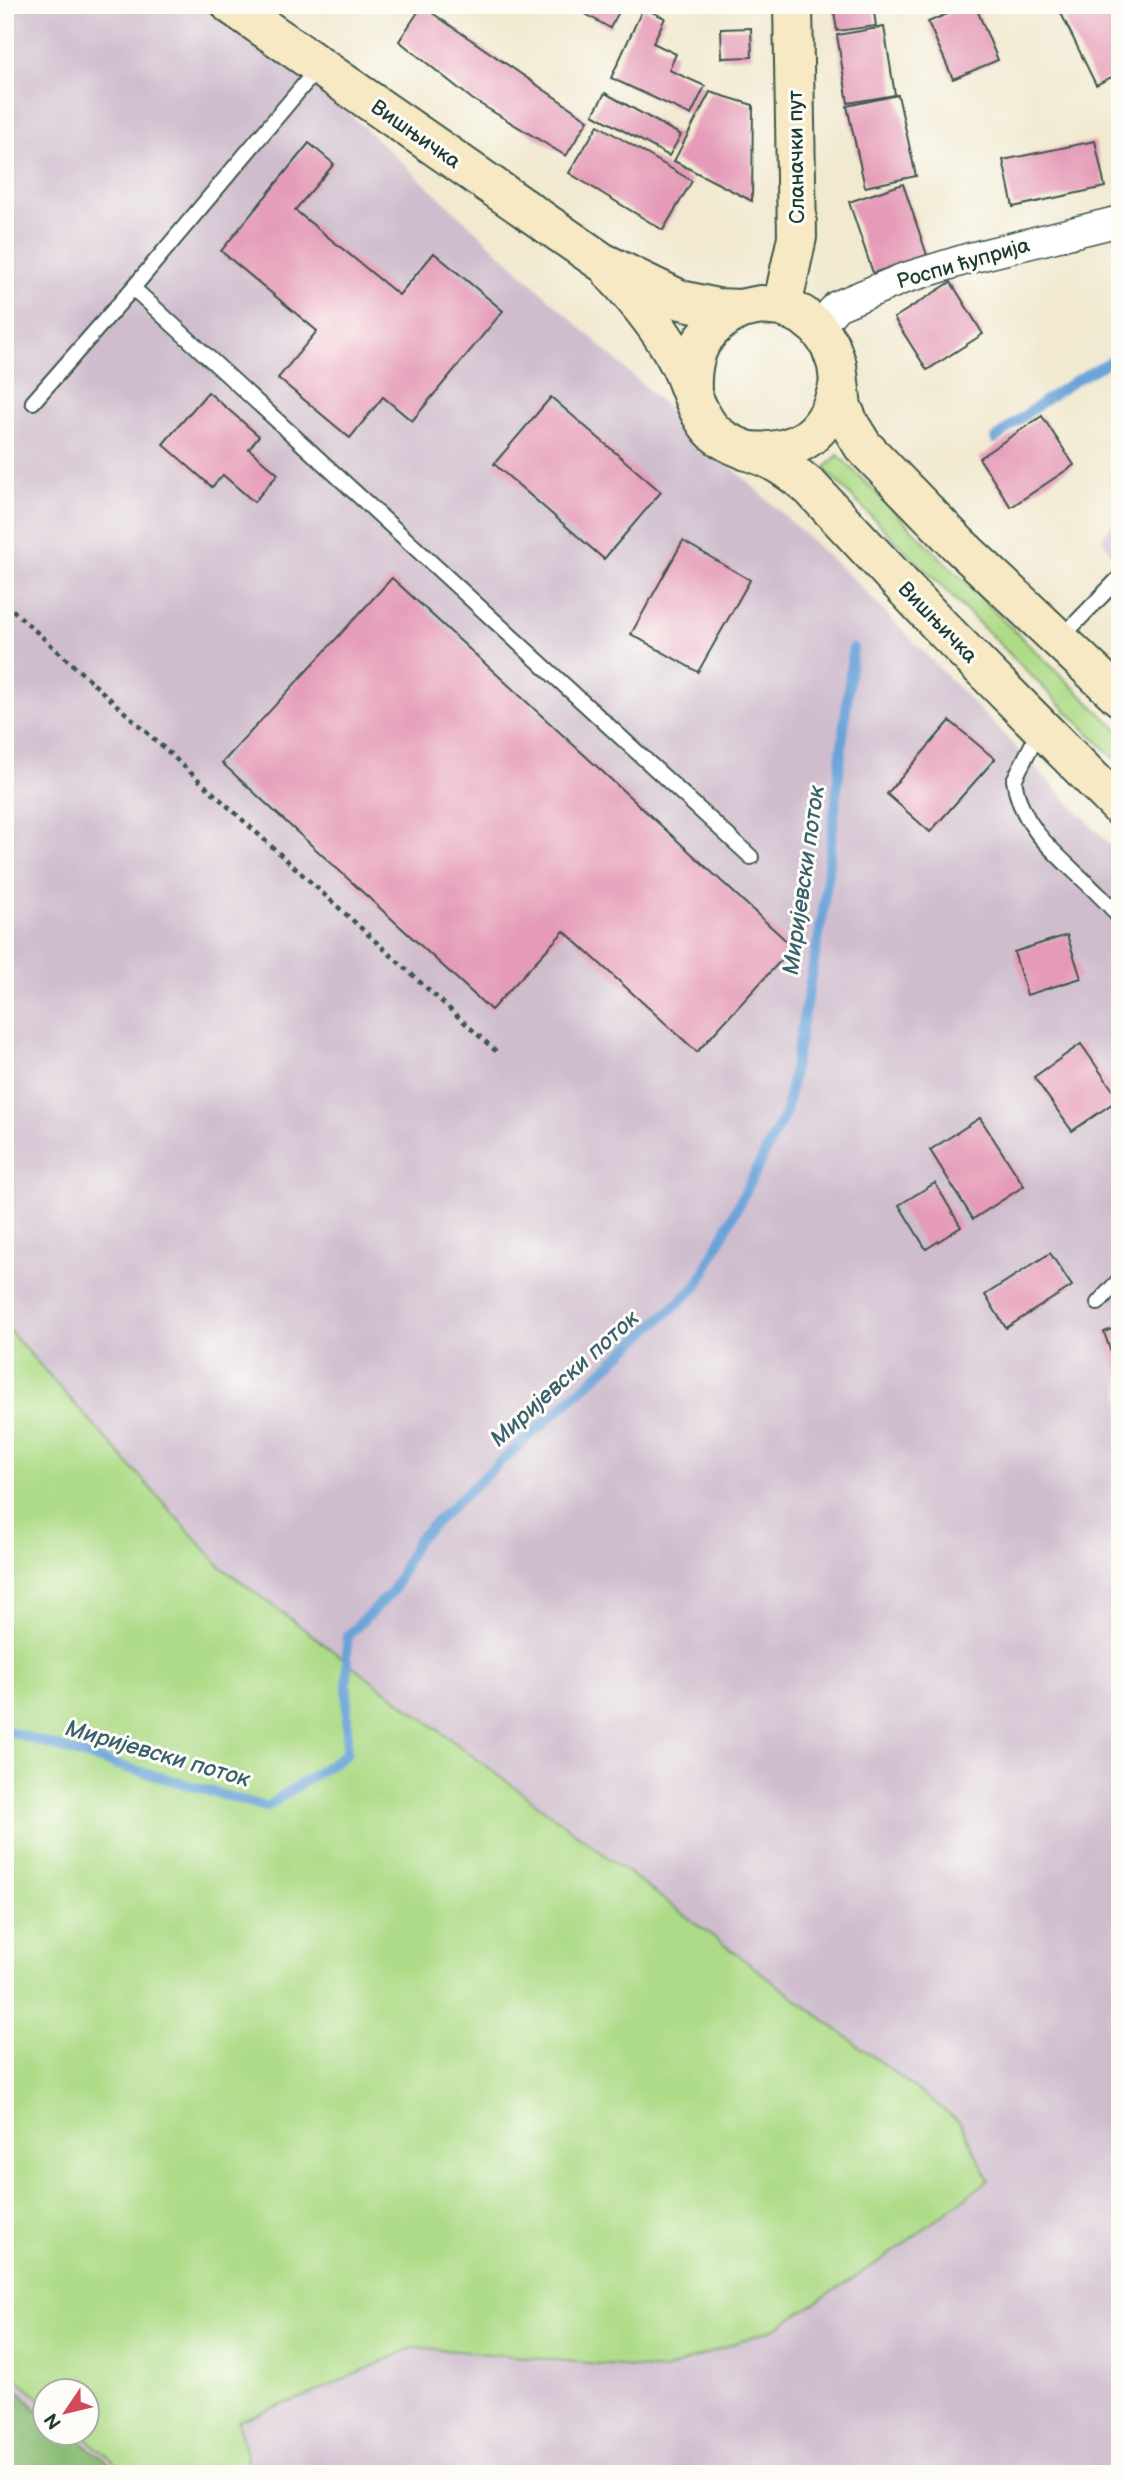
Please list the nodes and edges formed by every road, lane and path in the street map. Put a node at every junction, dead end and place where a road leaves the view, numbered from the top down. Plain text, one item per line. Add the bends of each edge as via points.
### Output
1 (231, 5) edge
2 (793, 5) edge
3 (319, 66) junction
4 (1120, 221) edge
5 (601, 262) junction
6 (133, 288) junction
7 (782, 307) junction
8 (740, 309) junction
9 (818, 328) junction
10 (838, 386) junction
11 (692, 393) junction
12 (33, 402) dead end
13 (747, 451) junction
14 (1120, 577) edge
15 (5, 603) edge
16 (1059, 641) junction
17 (1118, 690) edge
18 (1041, 728) junction
19 (1120, 807) edge
20 (751, 857) dead end
21 (1120, 920) edge
22 (499, 1055) dead end
23 (1120, 1279) edge
24 (1098, 1303) dead end

1 - 3 street, Вишњичка
2 - 7 street, Сланачки пут via 797,237
3 - 5 street, Вишњичка
3 - 6 lane
4 - 9 street, Роспи ћуприја via 902,279 837,306
5 - 8 street, Вишњичка via 681,300
5 - 11 street, Вишњичка via 642,306
6 - 12 lane
6 - 20 lane
7 - 8 street, Вишњичка
7 - 9 street, Вишњичка
8 - 11 street, Вишњичка via 706,333 691,371
9 - 10 street, Вишњичка via 831,345
10 - 13 street, Вишњичка via 823,425 807,439 768,453
10 - 16 street, Вишњичка via 842,407 863,446
11 - 13 street, Вишњичка via 711,430
13 - 18 street, Вишњичка via 793,473 811,488
14 - 16 lane
15 - 22 path
16 - 17 street, Вишњичка
18 - 19 street, Вишњичка
18 - 21 lane via 1014,780 1021,806 1039,838
23 - 24 lane

